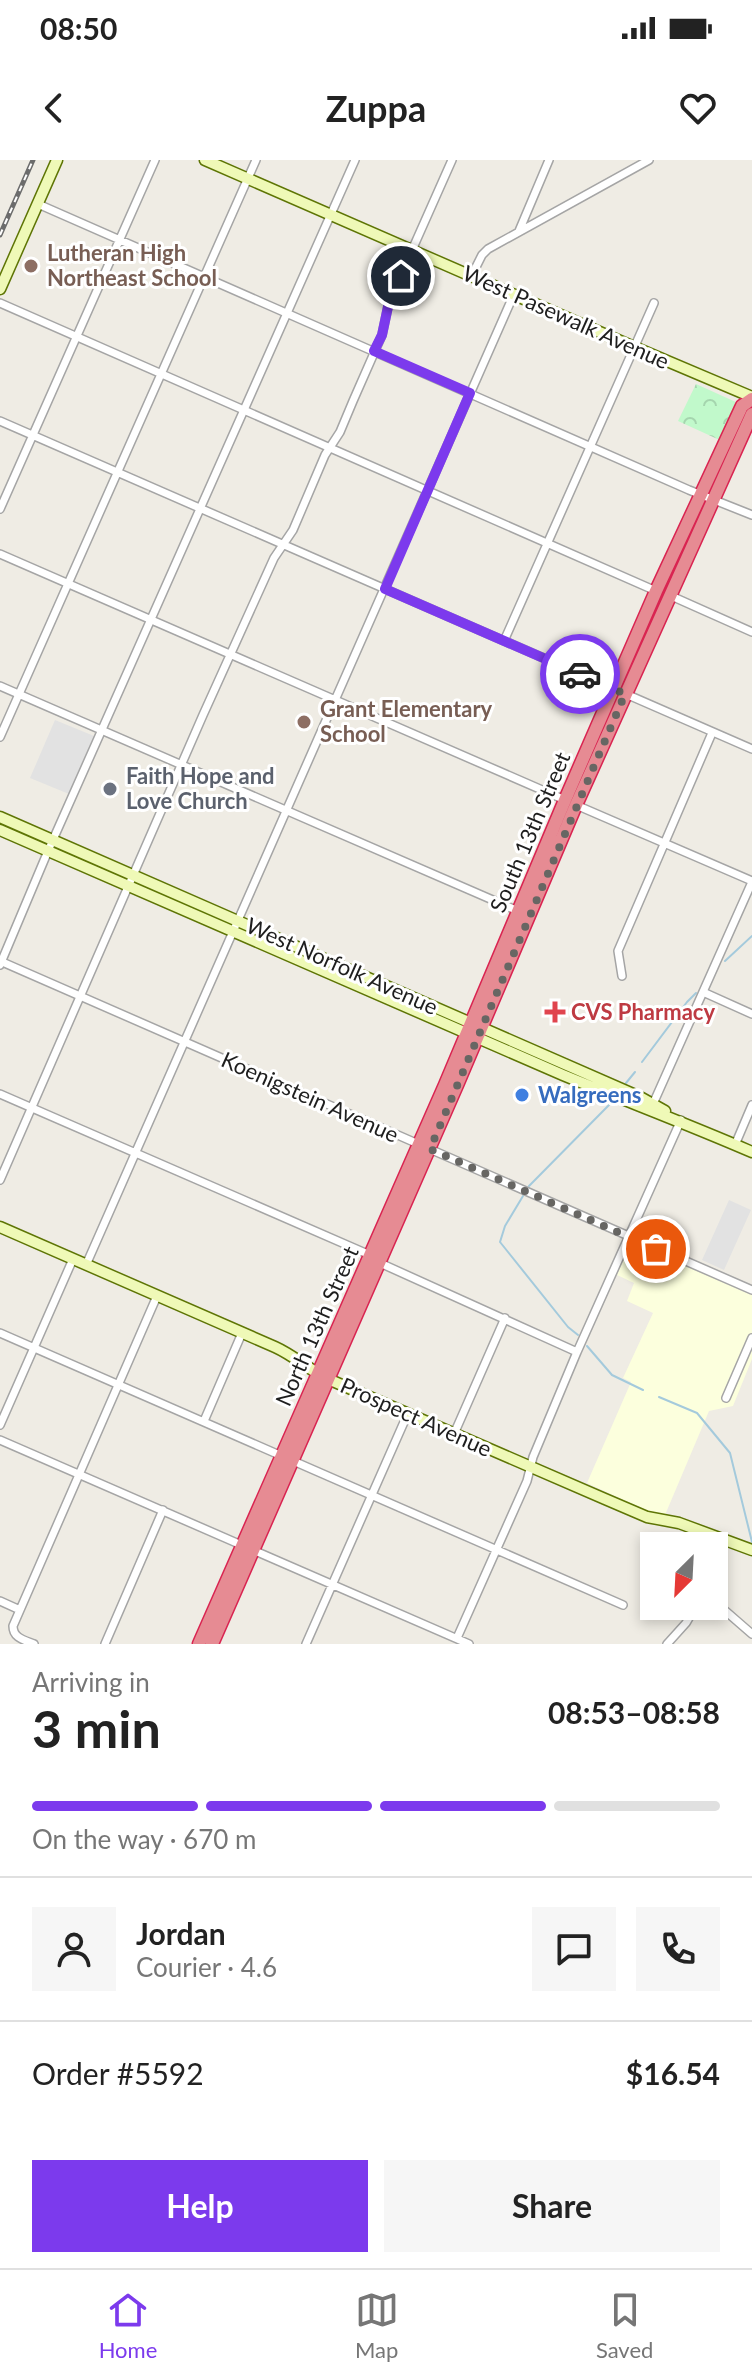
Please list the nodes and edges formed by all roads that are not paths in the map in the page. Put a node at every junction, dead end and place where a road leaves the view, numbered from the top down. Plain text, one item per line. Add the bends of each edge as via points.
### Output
1 (57, 160) edge
2 (155, 160) edge
3 (205, 160) edge
4 (256, 160) edge
5 (355, 160) edge
6 (452, 160) edge
7 (549, 160) edge
8 (649, 160) edge
9 (248, 179) junction
10 (38, 204) junction
11 (331, 214) junction
12 (519, 231) junction
13 (120, 240) junction
14 (412, 250) junction
15 (472, 275) junction
16 (204, 277) junction
17 (0, 289) edge
18 (514, 294) junction
19 (0, 303) edge
20 (654, 303) dead end
21 (287, 312) junction
22 (77, 338) junction
23 (634, 347) junction
24 (374, 351) junction
25 (160, 374) junction
26 (470, 393) junction
27 (752, 398) edge
28 (244, 411) junction
29 (752, 414) edge
30 (0, 421) edge
31 (33, 435) junction
32 (591, 446) junction
33 (329, 448) junction
34 (118, 473) junction
35 (427, 491) junction
36 (708, 496) junction
37 (0, 509) edge
38 (201, 509) junction
39 (752, 515) edge
40 (548, 543) junction
41 (283, 545) junction
42 (0, 554) edge
43 (68, 583) junction
44 (385, 589) junction
45 (662, 593) junction
46 (151, 620) junction
47 (752, 632) edge
48 (504, 641) junction
49 (231, 654) junction
50 (0, 686) edge
51 (619, 692) junction
52 (19, 694) junction
53 (334, 700) junction
54 (102, 731) junction
55 (712, 733) junction
56 (0, 737) edge
57 (752, 749) edge
58 (181, 764) junction
59 (570, 802) junction
60 (286, 810) junction
61 (0, 817) edge
62 (0, 830) edge
63 (53, 840) junction
64 (664, 844) junction
65 (48, 851) junction
66 (130, 880) junction
67 (752, 882) edge
68 (518, 911) junction
69 (235, 926) junction
70 (1, 963) edge
71 (622, 976) dead end
72 (703, 992) junction
73 (80, 997) junction
74 (752, 1014) edge
75 (475, 1030) junction
76 (183, 1042) junction
77 (0, 1094) edge
78 (653, 1104) junction
79 (752, 1105) edge
80 (32, 1108) junction
81 (681, 1120) junction
82 (735, 1145) junction
83 (424, 1147) junction
84 (135, 1152) junction
85 (752, 1152) edge
86 (0, 1180) edge
87 (0, 1227) edge
88 (629, 1237) junction
89 (73, 1259) junction
90 (375, 1259) junction
91 (86, 1265) junction
92 (752, 1290) edge
93 (157, 1296) junction
94 (505, 1318) junction
95 (0, 1333) edge
96 (242, 1333) junction
97 (752, 1338) edge
98 (33, 1347) junction
99 (577, 1352) junction
100 (323, 1377) junction
101 (119, 1385) junction
102 (726, 1398) dead end
103 (408, 1413) junction
104 (204, 1421) junction
105 (0, 1425) edge
106 (454, 1434) junction
107 (0, 1440) edge
108 (287, 1458) junction
109 (531, 1467) junction
110 (79, 1474) junction
111 (372, 1495) junction
112 (163, 1510) junction
113 (703, 1532) edge
114 (728, 1541) edge
115 (249, 1547) junction
116 (496, 1550) junction
117 (752, 1550) edge
118 (332, 1584) junction
119 (0, 1601) edge
120 (623, 1605) dead end
121 (20, 1610) junction
122 (728, 1613) edge
123 (688, 1620) edge
124 (752, 1634) edge
125 (457, 1638) junction
126 (34, 1644) edge
127 (105, 1644) edge
128 (199, 1644) edge
129 (212, 1644) edge
130 (306, 1644) edge
131 (469, 1644) edge
132 (667, 1644) edge

1 - 10 street
2 - 13 street
3 - 9 street, West Pasewalk Avenue
4 - 9 street
5 - 11 street
6 - 14 street
7 - 12 street
8 - 12 street
9 - 11 street, West Pasewalk Avenue
9 - 16 street
10 - 13 street
10 - 17 street
11 - 14 street, West Pasewalk Avenue
11 - 21 street
12 - 15 street via 482,255
13 - 16 street
13 - 22 street
14 - 15 street, West Pasewalk Avenue
14 - 24 street
15 - 18 street, West Pasewalk Avenue
16 - 21 street
16 - 25 street
18 - 23 street, West Pasewalk Avenue
18 - 26 street
19 - 22 street
20 - 23 street
21 - 24 street
21 - 28 street
22 - 25 street
22 - 31 street
23 - 27 street, West Pasewalk Avenue
23 - 32 street
24 - 26 street
24 - 33 street
25 - 28 street
25 - 34 street
26 - 32 street
26 - 35 street
27 - 36 highway, South 13th Street via 742,406
28 - 33 street
28 - 38 street
29 - 36 highway, South 13th Street
30 - 31 street
31 - 34 street
31 - 37 street
32 - 36 street
32 - 40 street
33 - 35 street
33 - 41 street
34 - 38 street
34 - 43 street
35 - 40 street
35 - 44 street
36 - 39 street
36 - 45 highway, South 13th Street
38 - 41 street
38 - 46 street
40 - 45 street
40 - 48 street
41 - 44 street
41 - 49 street
42 - 43 street
43 - 46 street
43 - 52 street
44 - 48 street
44 - 53 street
45 - 47 street
45 - 51 highway, South 13th Street
46 - 49 street
46 - 54 street
48 - 51 street
49 - 53 street
49 - 58 street
50 - 52 street
51 - 55 street
51 - 59 highway, South 13th Street
52 - 54 street
52 - 56 street
53 - 59 street
53 - 60 street
54 - 58 street
54 - 63 street
55 - 57 street
55 - 64 street
58 - 60 street
58 - 66 street
59 - 64 street
59 - 68 highway, South 13th Street
59 - 75 highway, South 13th Street
60 - 68 street
60 - 69 street
61 - 63 street, West Norfolk Avenue
62 - 65 street, West Norfolk Avenue
63 - 65 street
63 - 66 street, West Norfolk Avenue
64 - 67 street
64 - 71 street via 618,951
65 - 66 street, West Norfolk Avenue
65 - 70 street
66 - 69 street, West Norfolk Avenue
66 - 73 street
67 - 72 street
68 - 75 highway, South 13th Street
69 - 75 street, West Norfolk Avenue
69 - 76 street
70 - 73 street, Koenigstein Avenue
72 - 74 street
72 - 78 street
73 - 76 street, Koenigstein Avenue
73 - 80 street
75 - 78 street, West Norfolk Avenue
75 - 81 street, West Norfolk Avenue via 637,1106
75 - 83 highway, North 13th Street
76 - 83 street, Koenigstein Avenue
76 - 84 street
77 - 80 street
78 - 81 street, West Norfolk Avenue
79 - 82 street
80 - 84 street
80 - 86 street
81 - 82 street, West Norfolk Avenue
81 - 88 street
82 - 85 street, West Norfolk Avenue
83 - 88 street, Koenigstein Avenue
83 - 90 highway, North 13th Street
84 - 90 street
84 - 91 street
87 - 89 street, Prospect Avenue
88 - 92 street, Koenigstein Avenue
88 - 99 street
89 - 91 street, Prospect Avenue
89 - 98 street
90 - 94 street
90 - 100 highway, North 13th Street
91 - 93 street, Prospect Avenue
93 - 96 street, Prospect Avenue
93 - 101 street
94 - 99 street
94 - 106 street
95 - 98 street
96 - 100 street, Prospect Avenue via 293,1355
96 - 104 street
97 - 102 street
98 - 101 street
98 - 105 street
99 - 109 street
100 - 103 street, Prospect Avenue
100 - 108 highway, North 13th Street
101 - 104 street
101 - 110 street
103 - 106 street, Prospect Avenue
103 - 111 street
104 - 108 street
106 - 109 street, Prospect Avenue
107 - 110 street
108 - 111 street
108 - 115 highway, North 13th Street
109 - 113 street, Prospect Avenue via 647,1517
109 - 116 street
110 - 112 street
110 - 121 street
111 - 116 street
111 - 118 street
112 - 115 street
112 - 127 street
114 - 117 street, Prospect Avenue
115 - 118 street
115 - 128 highway, North 13th Street
115 - 129 highway, North 13th Street
116 - 120 street
116 - 125 street
118 - 125 street
118 - 130 street
119 - 121 street
121 - 126 street via 13,1632
122 - 124 street
123 - 132 street
125 - 131 street

